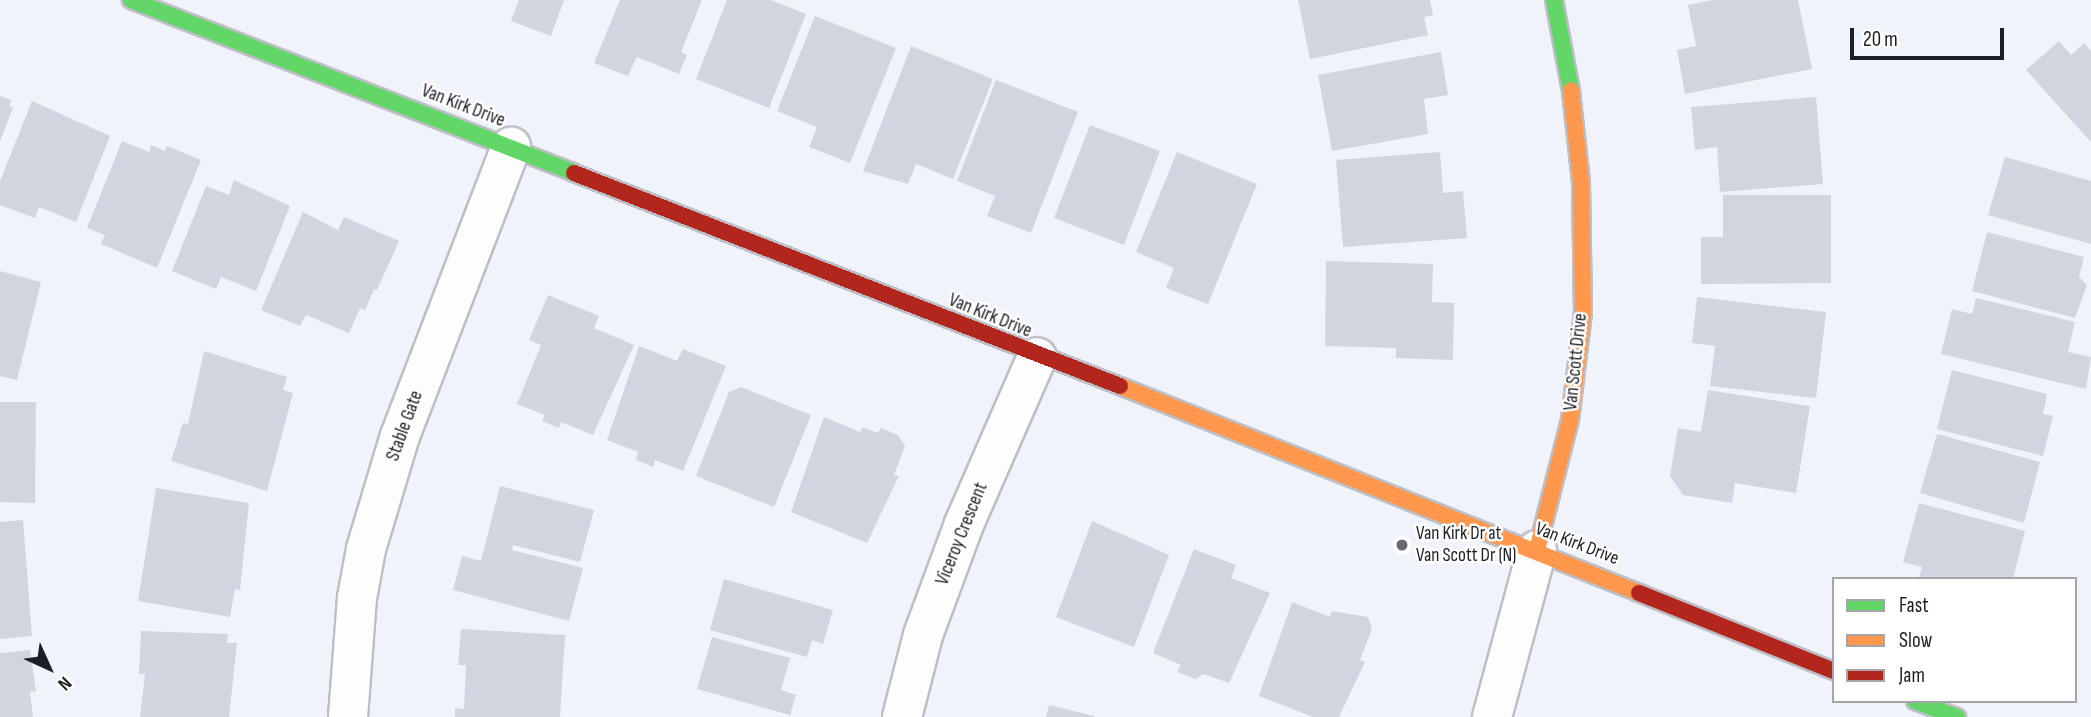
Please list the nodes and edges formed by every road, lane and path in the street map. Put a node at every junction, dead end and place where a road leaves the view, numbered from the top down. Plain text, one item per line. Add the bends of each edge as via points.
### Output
1 (131, 0) edge
2 (1554, 0) edge
3 (511, 147) junction
4 (1037, 357) junction
5 (1537, 551) junction
6 (1832, 670) edge
7 (1919, 703) edge
8 (348, 717) edge
9 (902, 717) edge
10 (1492, 717) edge
11 (1957, 717) edge

1 - 3 street, Van Kirk Drive
2 - 5 street, Van Scott Drive via 1578,144 1583,312 1570,420
3 - 4 street, Van Kirk Drive
3 - 8 street, Stable Gate via 380,500 357,598
4 - 5 street, Van Kirk Drive
4 - 9 street, Viceroy Crescent via 964,524 923,635
5 - 6 street, Van Kirk Drive
5 - 10 street, Van Scott Drive
7 - 11 street

